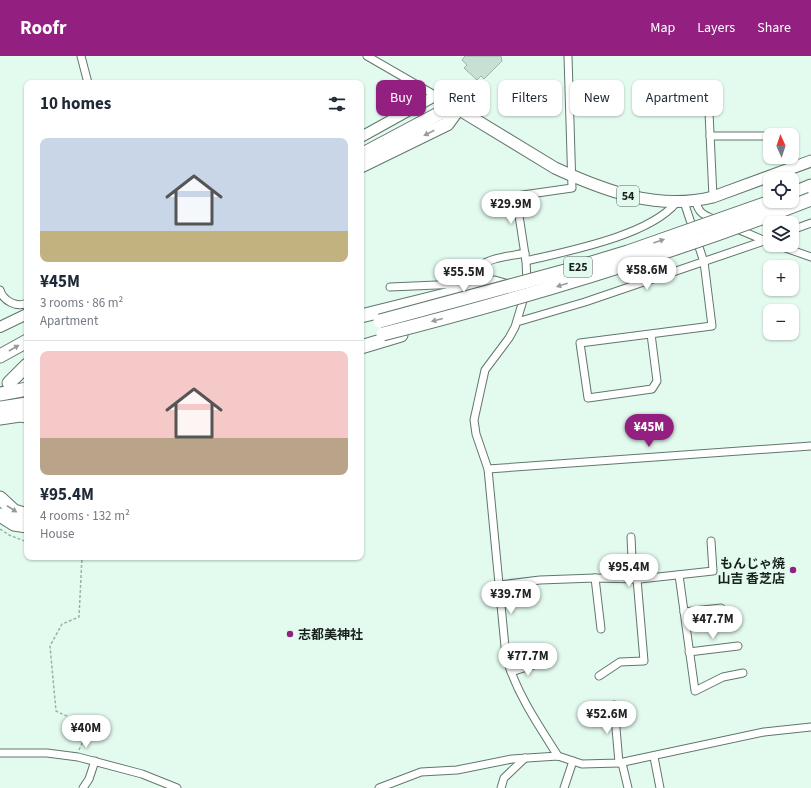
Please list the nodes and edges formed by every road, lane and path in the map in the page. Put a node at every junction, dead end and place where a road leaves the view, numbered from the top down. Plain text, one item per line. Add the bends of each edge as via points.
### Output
1 (81, 56) edge
2 (367, 56) edge
3 (568, 56) edge
4 (87, 80) edge
5 (434, 95) edge
6 (434, 97) edge
7 (434, 116) edge
8 (453, 116) edge
9 (470, 116) edge
10 (709, 116) edge
11 (364, 135) edge
12 (710, 136) junction
13 (763, 136) edge
14 (364, 154) edge
15 (811, 160) edge
16 (364, 165) edge
17 (572, 176) junction
18 (811, 186) edge
19 (799, 191) edge
20 (713, 197) junction
21 (811, 199) edge
22 (696, 201) junction
23 (680, 202) junction
24 (763, 205) edge
25 (811, 222) edge
26 (799, 227) edge
27 (763, 239) edge
28 (763, 243) edge
29 (797, 252) edge
30 (525, 253) junction
31 (811, 257) edge
32 (526, 261) junction
33 (704, 262) junction
34 (390, 287) dead end
35 (0, 290) edge
36 (24, 304) edge
37 (24, 315) edge
38 (364, 316) edge
39 (378, 317) junction
40 (518, 322) junction
41 (364, 324) edge
42 (0, 327) edge
43 (651, 334) junction
44 (384, 337) junction
45 (364, 339) edge
46 (24, 343) edge
47 (364, 346) edge
48 (0, 356) edge
49 (24, 368) edge
50 (24, 382) edge
51 (9, 383) dead end
52 (0, 394) edge
53 (24, 404) edge
54 (0, 408) edge
55 (24, 416) edge
56 (0, 418) edge
57 (811, 446) edge
58 (488, 469) junction
59 (0, 498) edge
60 (0, 514) edge
61 (24, 514) edge
62 (24, 526) edge
63 (0, 529) edge
64 (630, 537) dead end
65 (24, 541) edge
66 (711, 541) dead end
67 (82, 560) edge
68 (679, 575) junction
69 (595, 578) junction
70 (635, 579) junction
71 (499, 585) junction
72 (721, 608) dead end
73 (684, 612) junction
74 (601, 629) dead end
75 (738, 646) dead end
76 (690, 652) junction
77 (540, 663) dead end
78 (511, 672) junction
79 (743, 673) dead end
80 (599, 676) dead end
81 (614, 706) dead end
82 (811, 727) edge
83 (0, 753) edge
84 (76, 756) junction
85 (558, 756) junction
86 (654, 757) junction
87 (525, 758) junction
88 (95, 761) junction
89 (573, 761) junction
90 (621, 763) junction
91 (161, 786) edge
92 (83, 788) edge
93 (177, 788) edge
94 (379, 788) edge
95 (501, 788) edge
96 (564, 788) edge
97 (628, 788) edge
98 (660, 788) edge

1 - 4 street
2 - 5 street
3 - 17 street
6 - 11 street
7 - 14 highway
8 -> 16 highway via 447,124
9 - 17 main road, 54
10 - 12 street
12 - 13 street
12 - 20 street
15 - 20 main road, 54
17 - 23 main road, 54 via 633,197
17 - 30 street via 572,188 516,196
18 - 19 highway
20 - 22 main road, 54
21 -> 44 highway, E25, bridge via 632,264 516,299 410,327
22 - 23 main road, 54
22 - 27 street via 697,208 702,214
23 - 32 street via 654,222 636,230 570,251
23 - 33 street
39 -> 24 highway, E25, bridge via 508,288 628,252
25 - 26 street
28 - 33 street
29 - 31 street
30 - 32 street
30 - 34 street via 486,262 479,266 468,280 460,284
32 - 40 street via 527,289
33 - 40 street
33 - 43 street via 712,326
35 - 36 street via 5,299 12,303
37 - 42 street
38 - 39 highway
39 - 41 highway, E25
40 - 58 street via 485,370 476,407 476,434
43 - 43 street via 580,343 588,398 652,389 657,381
44 - 45 highway, E25
44 - 47 highway
48 -> 46 highway
49 - 51 highway
50 - 52 highway
53 - 54 highway
55 - 56 highway
57 - 58 street
58 - 71 street
59 -> 61 highway via 14,511
60 - 62 highway via 14,524
63 - 65 path
64 - 70 street
66 - 68 street via 713,571
67 - 84 path via 79,617 62,624 50,646 56,711 71,718 87,733
68 - 70 street
68 - 73 street
69 - 70 street
69 - 71 street via 540,580
69 - 74 street
70 - 80 street via 644,661 620,662
71 - 78 street via 506,657
72 - 73 street
73 - 76 street
75 - 76 street
76 - 79 street via 695,691 723,677
77 - 78 street
78 - 85 street via 522,699
81 - 90 street
82 - 86 street via 764,732
83 - 84 street
84 - 88 street
85 - 87 street
85 - 89 street
86 - 90 street
86 - 98 street
87 - 94 street via 457,770 421,772
87 - 95 street via 504,778
88 - 91 street via 142,774
88 - 92 street
89 - 90 street via 591,765
89 - 96 street
90 - 97 street
91 - 93 street

